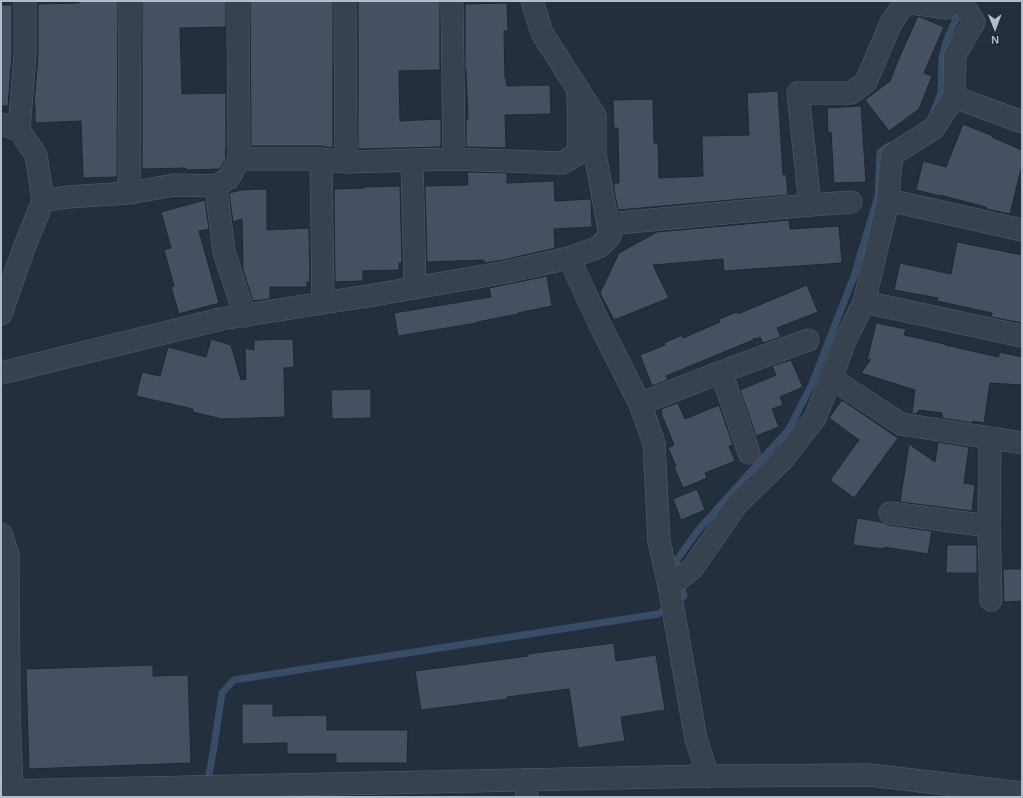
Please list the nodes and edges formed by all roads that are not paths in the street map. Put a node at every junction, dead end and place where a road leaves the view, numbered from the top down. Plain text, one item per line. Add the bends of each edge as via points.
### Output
1 (25, 1) edge
2 (130, 1) edge
3 (238, 1) edge
4 (345, 1) edge
5 (452, 1) edge
6 (532, 1) edge
7 (950, 1) edge
8 (961, 1) edge
9 (905, 2) edge
10 (578, 89) junction
11 (954, 97) junction
12 (1022, 122) edge
13 (10, 127) edge
14 (239, 159) junction
15 (321, 159) junction
16 (454, 159) junction
17 (412, 160) junction
18 (346, 162) junction
19 (216, 186) junction
20 (129, 193) junction
21 (888, 200) junction
22 (43, 201) junction
23 (851, 202) dead end
24 (810, 205) junction
25 (608, 224) junction
26 (1022, 230) edge
27 (569, 258) junction
28 (415, 288) junction
29 (864, 302) junction
30 (323, 303) junction
31 (1, 314) edge
32 (245, 316) junction
33 (1022, 336) edge
34 (808, 340) dead end
35 (721, 372) junction
36 (1, 373) edge
37 (832, 378) junction
38 (640, 404) junction
39 (990, 439) junction
40 (1022, 443) edge
41 (748, 453) dead end
42 (890, 513) dead end
43 (989, 526) junction
44 (1, 534) edge
45 (669, 586) junction
46 (991, 600) dead end
47 (708, 776) junction
48 (526, 788) edge
49 (419, 789) edge
50 (316, 790) edge
51 (7, 793) edge
52 (1022, 793) edge

1 - 13 street via 25,55
2 - 20 street
3 - 14 street
4 - 18 street
5 - 16 street
6 - 10 street via 542,33
7 - 9 street via 947,8
8 - 11 street via 974,22 955,55
9 - 24 street via 891,23 866,82 850,93 798,93
10 - 16 street via 579,153 562,163
10 - 25 street via 595,116 595,154
11 - 12 street
11 - 21 street via 934,128 892,155
13 - 22 street via 36,155
14 - 15 street
14 - 19 street via 229,178
15 - 18 street
15 - 30 street
16 - 17 street
17 - 18 street
17 - 28 street
19 - 20 street via 175,185
19 - 32 street via 224,252
20 - 22 street
21 - 26 street
21 - 29 street
22 - 31 street
23 - 24 street
24 - 25 street
25 - 27 street via 610,236 599,247
27 - 28 street
27 - 38 street
28 - 30 street
29 - 33 street
29 - 37 street via 845,341
30 - 32 street
32 - 36 street
34 - 35 street
35 - 38 street
35 - 41 street
37 - 39 street via 901,424
37 - 45 street via 815,418 789,452 737,504 692,568
38 - 45 street via 654,443 659,541
39 - 40 street
39 - 43 street
42 - 43 street
43 - 46 street
44 - 51 street via 8,554
45 - 47 street via 696,739
47 - 48 street
47 - 52 street via 870,776
48 - 49 street
49 - 50 street
50 - 51 street

